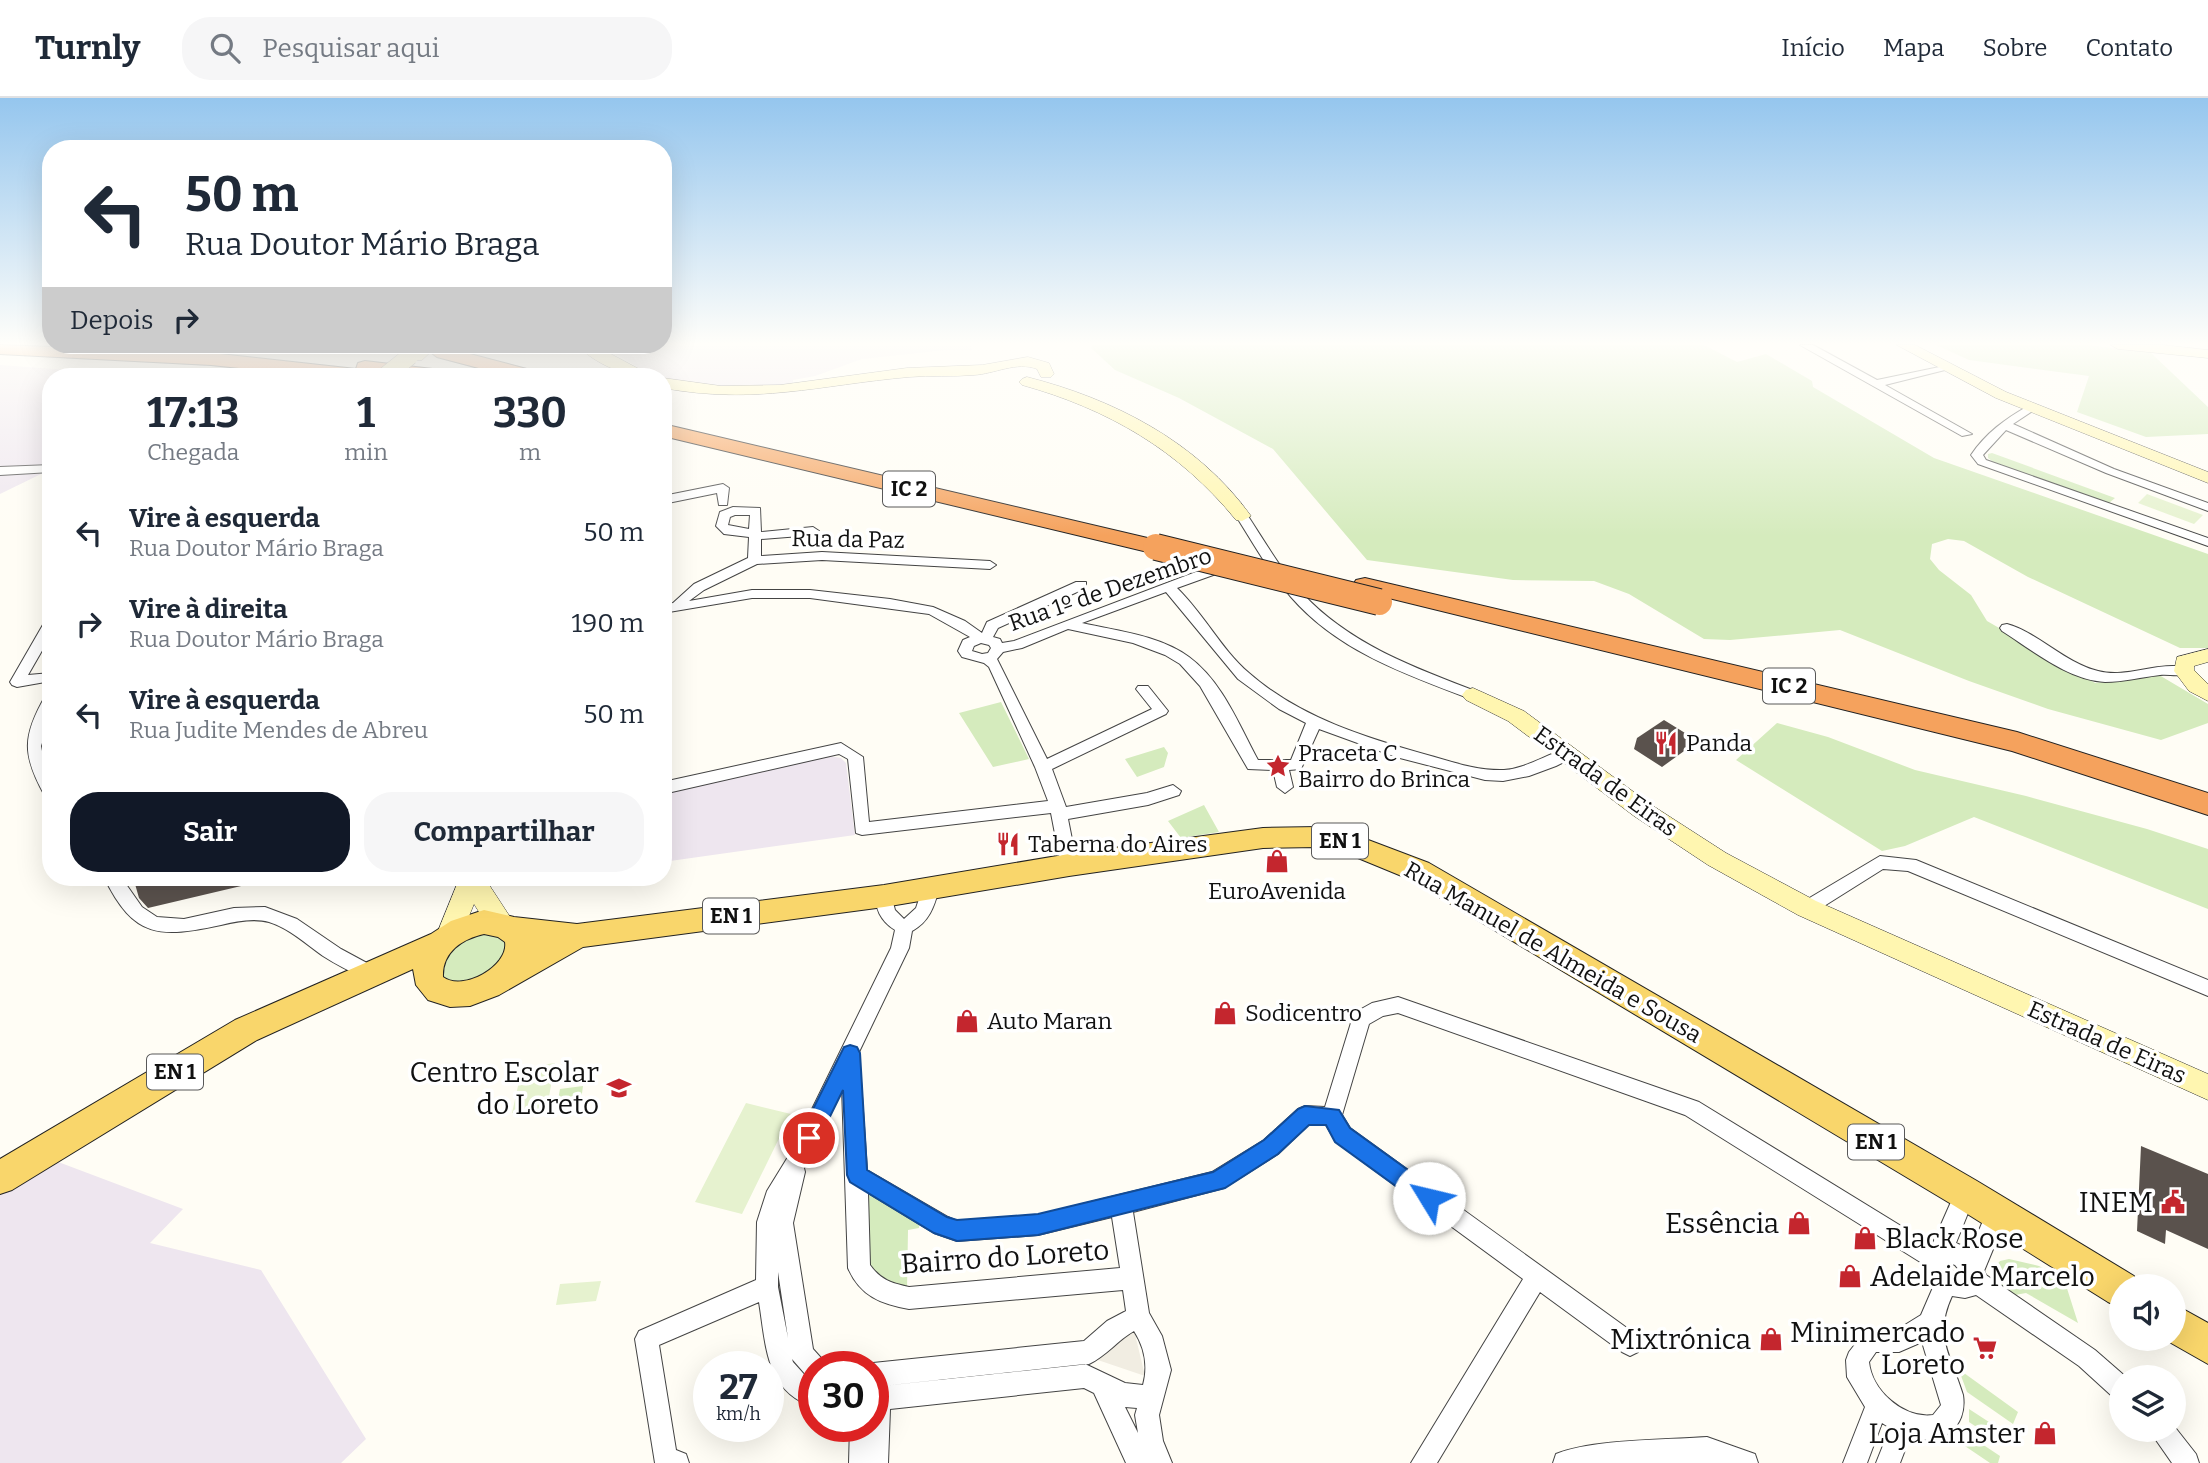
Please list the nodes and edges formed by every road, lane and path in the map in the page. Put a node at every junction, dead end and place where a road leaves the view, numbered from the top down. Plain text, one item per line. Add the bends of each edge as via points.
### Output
1 (1101, 409) edge
2 (1920, 409) edge
3 (2031, 409) edge
4 (2034, 409) edge
5 (672, 415) edge
6 (672, 423) edge
7 (2004, 425) junction
8 (672, 432) edge
9 (1966, 434) dead end
10 (672, 438) edge
11 (758, 447) junction
12 (42, 469) edge
13 (0, 471) edge
14 (2208, 478) edge
15 (672, 497) edge
16 (723, 502) dead end
17 (2208, 507) edge
18 (1242, 516) joint
19 (813, 530) dead end
20 (2208, 542) edge
21 (754, 560) junction
22 (990, 565) dead end
23 (1278, 570) junction
24 (710, 581) junction
25 (1081, 585) dead end
26 (1168, 587) junction
27 (1372, 593) junction
28 (720, 600) junction
29 (672, 607) edge
30 (672, 608) edge
31 (960, 624) junction
32 (1067, 624) junction
33 (2007, 628) dead end
34 (42, 637) edge
35 (983, 638) junction
36 (965, 647) junction
37 (993, 653) junction
38 (2208, 655) edge
39 (2184, 671) junction
40 (42, 678) edge
41 (1143, 689) dead end
42 (2208, 694) edge
43 (1473, 695) joint
44 (42, 718) edge
45 (1314, 722) junction
46 (1569, 753) junction
47 (42, 764) edge
48 (1280, 765) junction
49 (1043, 767) junction
50 (672, 786) edge
51 (1285, 787) dead end
52 (1173, 791) dead end
53 (2208, 804) edge
54 (1059, 810) junction
55 (2208, 820) edge
56 (1069, 866) junction
57 (118, 886) edge
58 (469, 886) edge
59 (477, 886) edge
60 (930, 889) junction
61 (884, 896) junction
62 (1807, 908) junction
63 (507, 926) junction
64 (904, 927) junction
65 (578, 936) junction
66 (444, 940) junction
67 (365, 978) junction
68 (501, 980) junction
69 (433, 988) junction
70 (2208, 988) edge
71 (850, 1053) junction
72 (2208, 1087) edge
73 (1332, 1116) junction
74 (798, 1159) junction
75 (857, 1175) junction
76 (0, 1178) edge
77 (1965, 1193) junction
78 (1121, 1205) junction
79 (1997, 1213) junction
80 (1938, 1254) junction
81 (1974, 1276) junction
82 (1538, 1277) junction
83 (1132, 1278) junction
84 (1947, 1281) junction
85 (2109, 1282) edge
86 (767, 1287) junction
87 (1138, 1317) junction
88 (1931, 1322) junction
89 (2186, 1331) edge
90 (1630, 1345) dead end
91 (2208, 1345) edge
92 (801, 1351) edge
93 (2109, 1378) edge
94 (798, 1385) edge
95 (1103, 1386) junction
96 (889, 1388) edge
97 (889, 1390) edge
98 (1149, 1398) junction
99 (1877, 1406) junction
100 (1903, 1425) junction
101 (862, 1442) edge
102 (876, 1442) edge
103 (2170, 1442) edge
104 (677, 1463) edge
105 (861, 1463) edge
106 (876, 1463) edge
107 (1139, 1463) edge
108 (1160, 1463) edge
109 (1423, 1463) edge
110 (1565, 1463) edge
111 (1746, 1463) edge
112 (1855, 1463) edge
113 (1888, 1463) edge
114 (2187, 1463) edge

1 - 18 street, Estrada de Eiras via 1176,449 1223,490
2 - 9 street
3 - 7 street
4 - 14 street
5 - 11 highway
6 - 11 highway, IC 2
7 - 17 street
7 - 20 street via 1977,455 1982,462
8 - 11 highway, IC 2
10 - 11 highway
11 - 27 highway, IC 2, bridge
12 - 13 street
15 - 16 street via 723,488
18 - 23 street, Estrada de Eiras
19 - 21 street via 757,536
21 - 22 street, Rua da Paz via 822,555
21 - 24 street, Rua da Paz
23 - 26 street, Rua 1º de Dezembro via 1214,570
23 - 43 street, Estrada de Eiras via 1297,596 1346,639 1382,659
24 - 28 street
24 - 29 street, Rua da Paz
25 - 35 street via 992,625
26 - 32 street, Rua 1º de Dezembro
26 - 45 street via 1243,675
27 - 53 highway, IC 2 via 2017,742
27 - 55 highway, IC 2 via 1934,735
28 - 30 street
28 - 31 street via 752,594 810,594 933,611
31 - 35 street
31 - 36 street
32 - 37 street, Rua 1º de Dezembro
32 - 48 street via 1155,646 1181,659 1197,671 1253,765
33 - 39 street via 2100,677
34 - 40 street via 18,682
35 - 36 street
35 - 37 street via 995,642
36 - 37 street via 970,657
37 - 49 street
38 - 39 street via 2184,662
39 - 42 street
41 - 49 street via 1161,710
43 - 46 street, Estrada de Eiras via 1516,716
44 - 47 street via 32,750
45 - 46 street via 1378,747 1494,775 1534,770
45 - 48 street via 1296,765
46 - 62 street, Estrada de Eiras via 1642,810 1717,859
48 - 51 street
49 - 54 street
50 - 54 street via 841,748 855,757 862,829
52 - 54 street via 1149,799
54 - 56 street
56 - 60 main road, Rua Manuel de Almeida e Sousa / EN 1
56 - 77 main road, Rua Manuel de Almeida e Sousa / EN 1 via 1298,836 1345,842 1381,854 1419,871
57 - 67 street via 139,915 155,925 172,927 244,914 282,919
58 - 66 street
59 - 63 street
60 - 61 main road, Rua Manuel de Almeida e Sousa / EN 1
60 - 64 street via 925,910
61 - 64 street via 886,913
61 - 65 main road, EN 1
62 - 70 street via 1880,862 1910,865
62 - 72 street, Estrada de Eiras
63 - 65 main road, EN 1
63 - 66 main road, EN 1 via 484,922
63 - 68 main road via 521,939 521,953
64 - 71 street via 900,948
65 - 68 main road, EN 1
66 - 67 main road, EN 1
66 - 69 main road via 426,967
67 - 69 main road, EN 1
67 - 76 main road, EN 1 via 246,1030
68 - 69 main road, EN 1 via 464,995
71 - 74 street
71 - 75 street, Bairro do Loreto
73 - 78 street via 1305,1115 1271,1147 1217,1181
73 - 80 street via 1361,1019 1398,1005 1692,1108
73 - 82 street via 1343,1135
74 - 86 street via 778,1191 768,1222
74 - 92 street via 782,1223
75 - 78 street via 957,1231 1038,1225
75 - 83 street, Bairro do Loreto via 859,1268 884,1293 909,1298
77 - 79 main road, Rua Manuel de Almeida e Sousa / EN 1
77 - 80 street
78 - 83 street
79 - 81 street
79 - 85 main road, Rua Manuel de Almeida e Sousa / EN 1
80 - 81 street via 1960,1255
80 - 84 street via 1936,1270
81 - 84 street via 1967,1287
81 - 93 street
82 - 90 street
82 - 109 street
83 - 87 street
84 - 88 street
86 - 94 street via 782,1367
86 - 104 street via 647,1339 665,1458
87 - 96 street via 1115,1329 1089,1352
87 - 98 street via 1151,1336 1159,1370
88 - 99 street via 1900,1341 1875,1340 1865,1346 1859,1356 1860,1380
88 - 100 street via 1938,1366 1951,1392 1951,1415 1932,1430
89 - 91 main road
95 - 97 street via 1085,1376
95 - 98 street via 1123,1395
95 - 107 street
98 - 108 street via 1151,1442
99 - 100 street
99 - 112 street
100 - 113 street
101 - 105 street
102 - 106 street
103 - 114 street
110 - 111 street via 1707,1448

